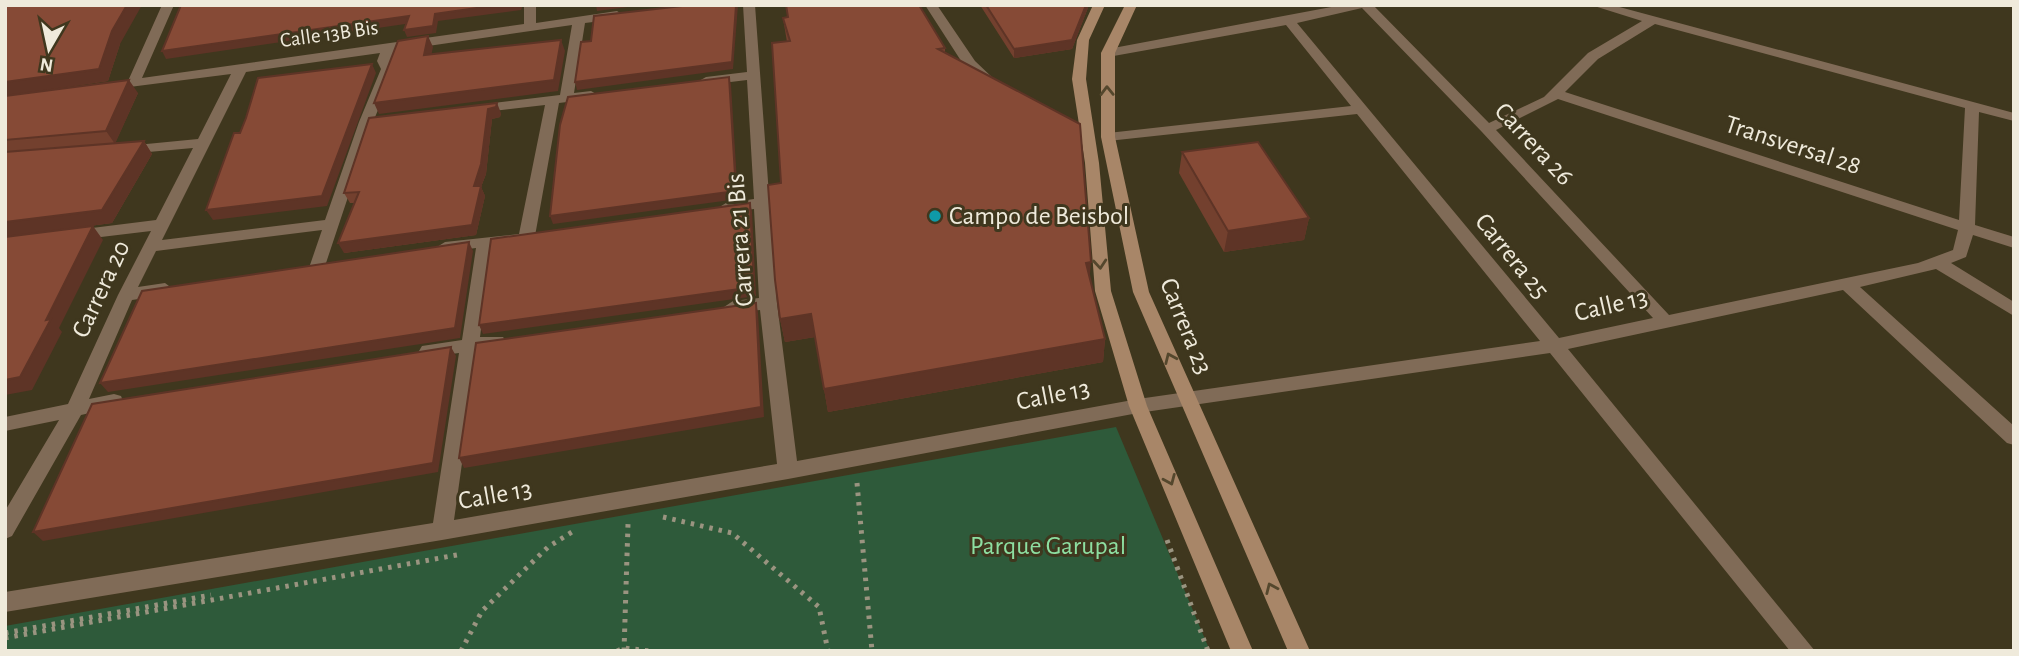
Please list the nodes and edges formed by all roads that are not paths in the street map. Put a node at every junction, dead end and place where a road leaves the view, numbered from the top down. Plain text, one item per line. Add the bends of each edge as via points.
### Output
1 (168, 5) edge
2 (530, 5) edge
3 (749, 5) edge
4 (931, 5) edge
5 (1099, 5) edge
6 (1131, 5) edge
7 (1360, 5) edge
8 (1366, 5) edge
9 (1597, 5) edge
10 (631, 13) edge
11 (579, 19) junction
12 (1653, 20) junction
13 (1289, 21) junction
14 (530, 26) junction
15 (389, 46) junction
16 (1108, 53) junction
17 (241, 68) junction
18 (755, 75) junction
19 (688, 83) edge
20 (133, 84) junction
21 (94, 90) edge
22 (1004, 90) edge
23 (603, 94) edge
24 (1557, 94) junction
25 (559, 99) junction
26 (1972, 105) junction
27 (1360, 109) junction
28 (463, 110) edge
29 (2014, 117) edge
30 (1487, 129) junction
31 (1108, 137) junction
32 (203, 144) junction
33 (111, 151) edge
34 (761, 203) junction
35 (706, 211) edge
36 (163, 224) junction
37 (330, 224) junction
38 (1967, 227) junction
39 (58, 237) edge
40 (485, 241) junction
41 (2014, 243) edge
42 (149, 247) junction
43 (422, 250) edge
44 (1937, 262) junction
45 (318, 265) edge
46 (1846, 284) junction
47 (181, 286) edge
48 (126, 295) junction
49 (768, 303) junction
50 (713, 310) edge
51 (2014, 310) edge
52 (1664, 320) junction
53 (510, 339) edge
54 (469, 345) junction
55 (1552, 346) junction
56 (415, 354) edge
57 (131, 399) edge
58 (1189, 400) junction
59 (1139, 405) junction
60 (76, 407) junction
61 (5, 424) edge
62 (2014, 438) edge
63 (788, 471) junction
64 (5, 530) edge
65 (442, 531) junction
66 (5, 602) edge
67 (1242, 651) edge
68 (1299, 651) edge
69 (1804, 651) edge

1 - 20 street
2 - 14 street
3 - 18 street, Carrera 21 Bis
4 - 22 street via 970,64
5 -> 59 main road via 1083,40 1079,128 1092,163 1103,291
6 - 16 main road, Carrera 23
7 - 13 street
8 - 30 street, Carrera 26
9 - 12 street
10 - 11 street, Calle 13B Bis
11 - 14 street, Calle 13B Bis
11 - 25 street
12 - 24 street via 1593,56
12 - 26 street
13 - 16 street
13 - 27 street, Carrera 25
14 - 15 street, Calle 13B Bis
15 - 17 street, Calle 13B Bis
15 - 37 street via 384,61 388,69 373,121
31 -> 16 main road, Carrera 23
17 - 20 street, Calle 13B Bis
17 - 32 street, Carrera 20
18 - 19 street
18 - 34 street, Carrera 21 Bis
20 - 21 street, Calle 13B Bis
23 - 25 street
24 - 30 street via 1539,107
24 - 38 street, Transversal 28
25 - 28 street
25 - 40 street via 534,235
26 - 29 street
26 - 38 street, Calle 13
27 - 31 street
27 - 55 street, Carrera 25
30 - 52 street, Carrera 26
58 -> 31 main road, Carrera 23 via 1141,292
32 - 33 street
32 - 36 street, Carrera 20
34 - 35 street
34 - 49 street, Carrera 21 Bis
36 - 39 street
36 - 42 street, Carrera 20
37 - 42 street
37 - 45 street
38 - 41 street, Transversal 28
38 - 44 street, Calle 13 via 1960,253
40 - 43 street
40 - 54 street
42 - 48 street, Carrera 20
44 - 46 street, Calle 13
44 - 51 street
46 - 52 street, Calle 13
46 - 62 street
47 - 48 street
48 - 60 street, Carrera 20
49 - 50 street
49 - 63 street, Carrera 21 Bis
52 - 55 street, Calle 13
53 - 54 street
54 - 56 street
54 - 65 street
55 - 58 street, Calle 13
55 - 69 street, Carrera 25
57 - 60 street
58 - 59 street, Calle 13
68 -> 58 main road, Carrera 23
59 - 63 street, Calle 13
59 -> 67 main road
60 - 61 street
60 - 64 street, Carrera 20
63 - 65 street, Calle 13
65 - 66 street, Calle 13

